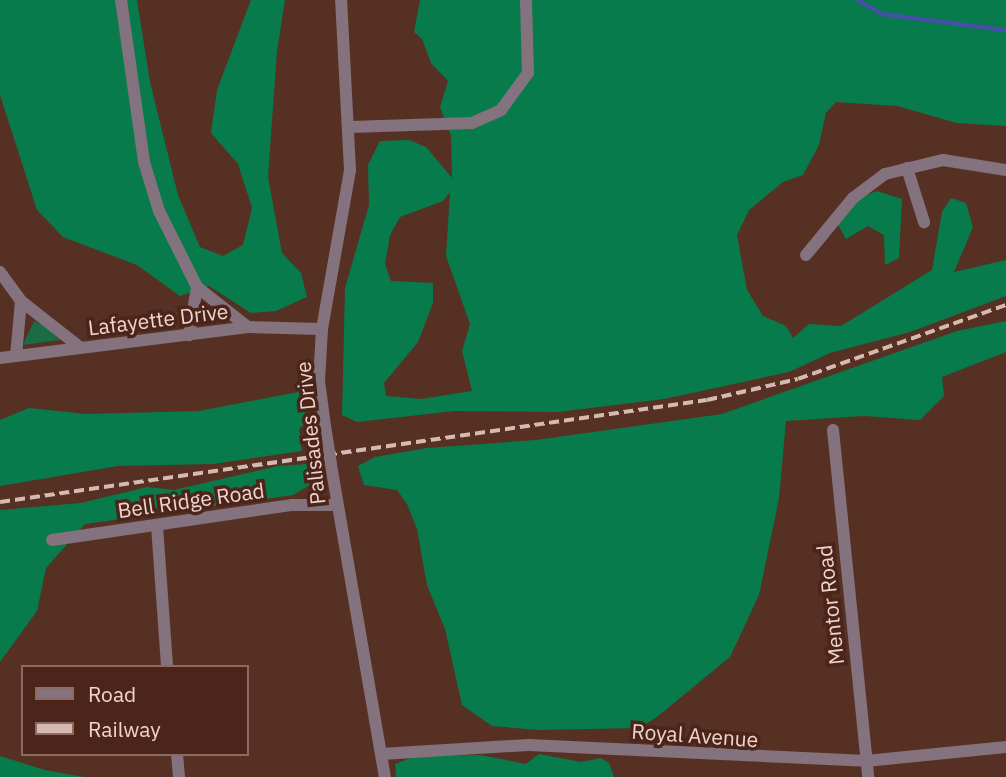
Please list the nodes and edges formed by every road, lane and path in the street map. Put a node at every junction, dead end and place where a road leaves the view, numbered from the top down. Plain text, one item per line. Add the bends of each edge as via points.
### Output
1 (121, 0) edge
2 (341, 0) edge
3 (526, 0) edge
4 (351, 127) junction
5 (907, 168) junction
6 (1006, 170) edge
7 (924, 222) dead end
8 (806, 255) dead end
9 (0, 272) edge
10 (197, 288) junction
11 (21, 301) junction
12 (248, 327) junction
13 (322, 329) junction
14 (190, 335) junction
15 (81, 348) junction
16 (16, 356) junction
17 (0, 358) edge
18 (833, 430) dead end
19 (337, 505) junction
20 (157, 526) junction
21 (52, 540) dead end
22 (167, 665) edge
23 (1006, 747) edge
24 (381, 754) junction
25 (177, 756) edge
26 (866, 761) junction
27 (179, 777) edge
28 (385, 777) edge
29 (868, 777) edge

1 - 10 street via 144,162 159,211
2 - 4 street, Palisades Drive
3 - 4 street via 527,73 501,110 472,123
4 - 13 street, Palisades Drive via 344,226
5 - 6 street via 943,160
5 - 7 street
5 - 8 street via 885,174 859,192
9 - 11 street
10 - 12 street
10 - 14 street
11 - 15 street
11 - 16 street
12 - 13 street, Lafayette Drive
12 - 14 street, Lafayette Drive
13 - 19 street, Palisades Drive, bridge via 319,381
14 - 15 street, Lafayette Drive
15 - 16 street, Lafayette Drive
16 - 17 street, Lafayette Drive
18 - 26 street, Mentor Road
19 - 20 street, Bell Ridge Road via 292,505
19 - 24 street, Palisades Drive
20 - 21 street, Bell Ridge Road
20 - 22 street
23 - 26 street, Royal Avenue
24 - 26 street, Royal Avenue via 529,745
24 - 28 street, Palisades Drive
25 - 27 street
26 - 29 street, Mentor Road

